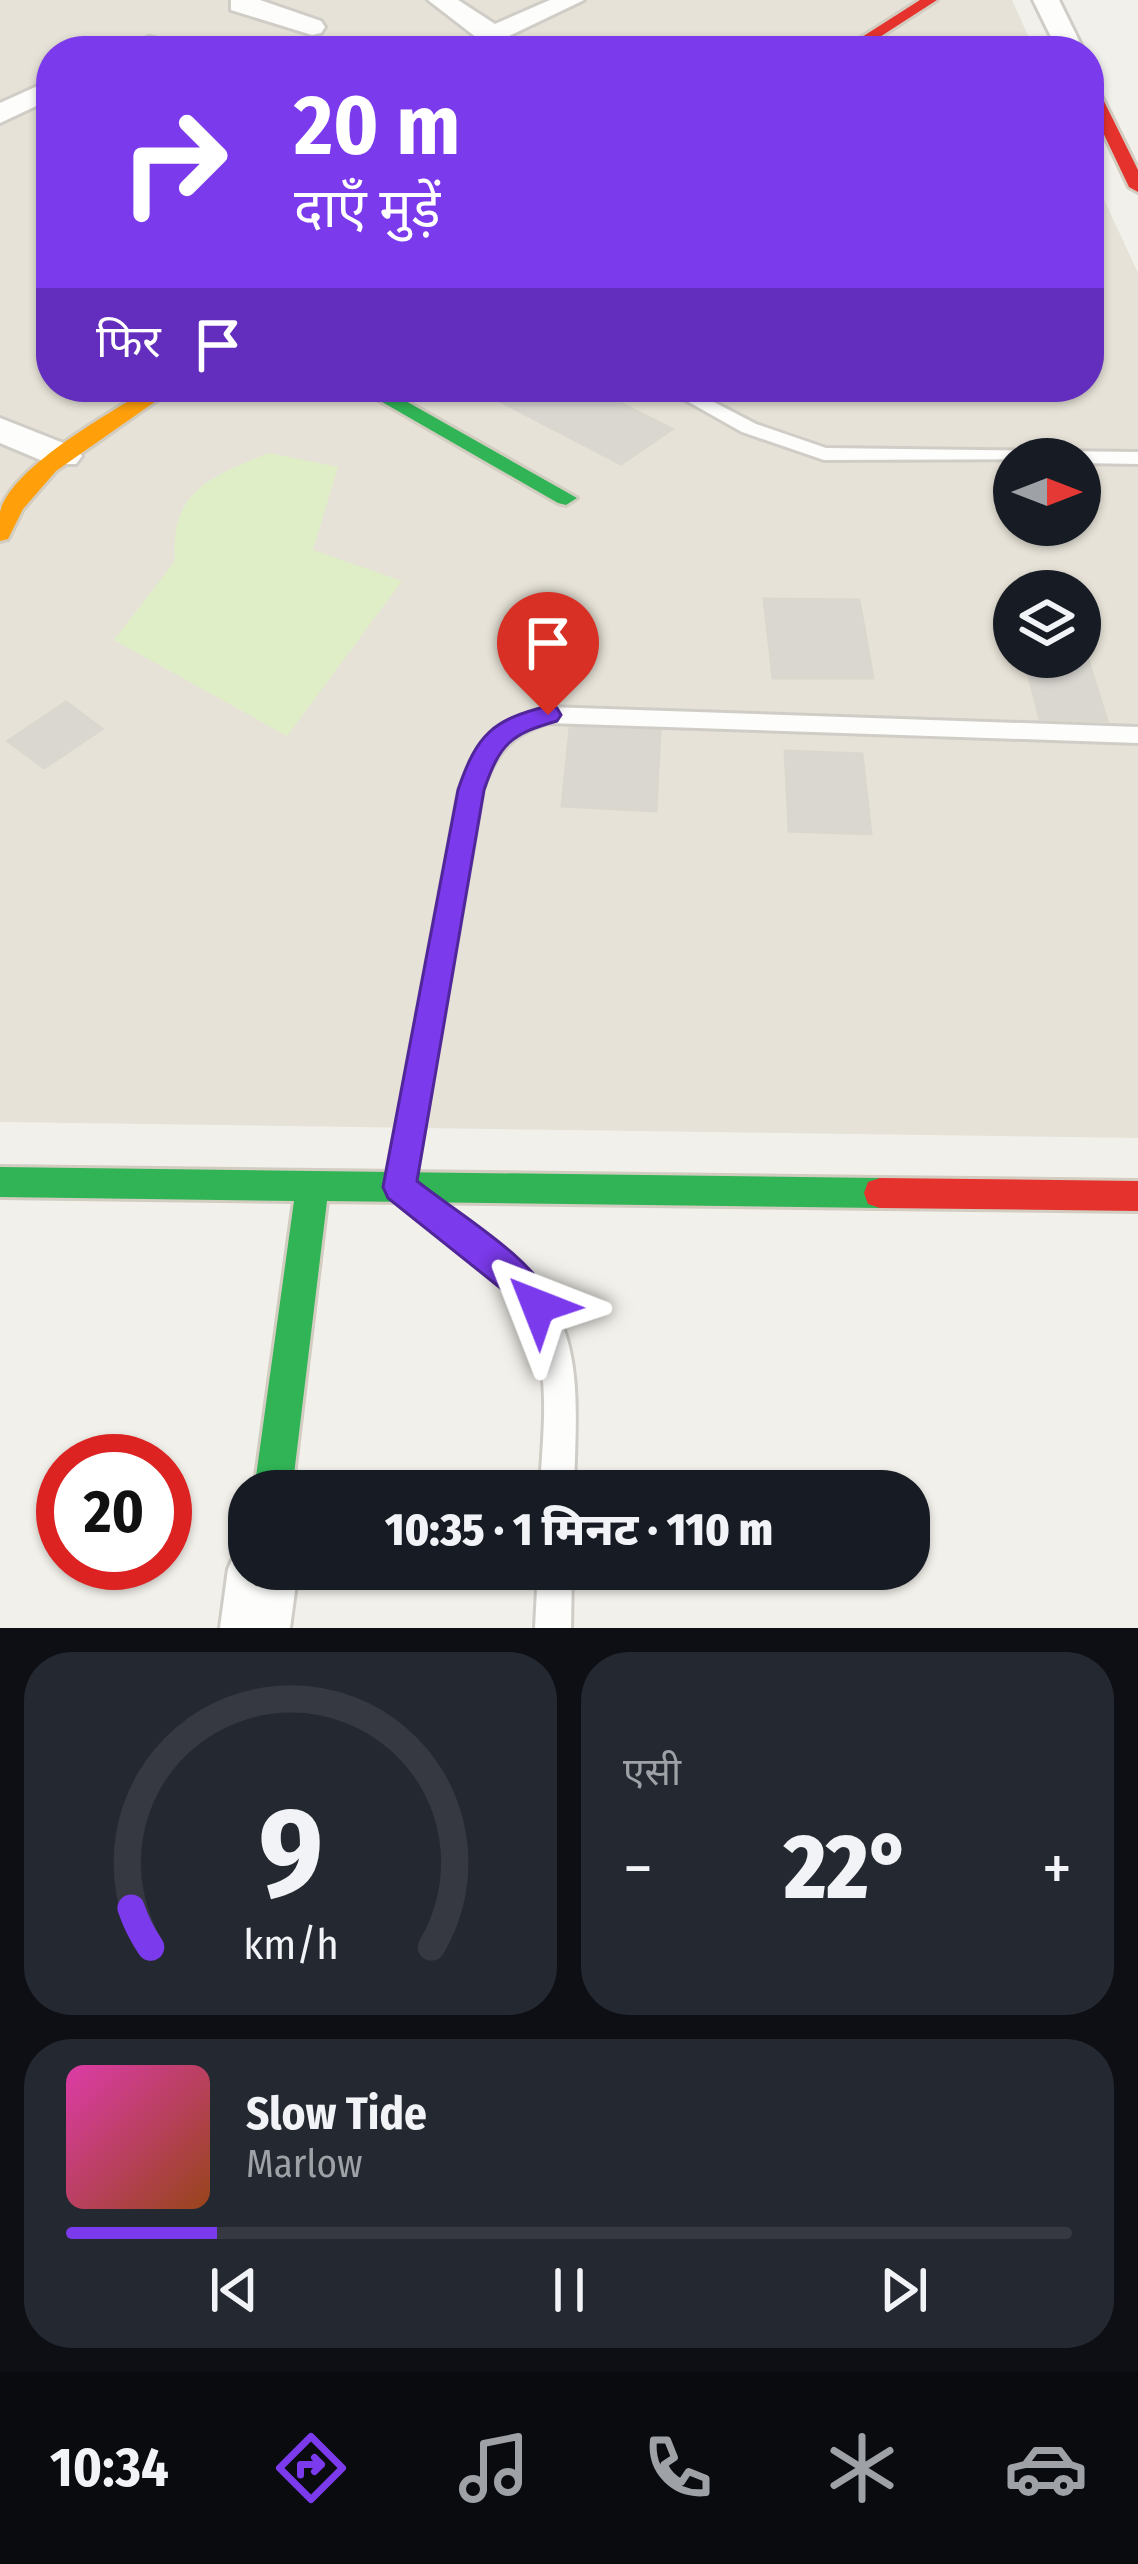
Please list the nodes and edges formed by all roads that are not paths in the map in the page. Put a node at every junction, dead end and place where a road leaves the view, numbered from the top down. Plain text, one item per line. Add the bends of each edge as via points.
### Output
1 (247, 0) edge
2 (571, 0) edge
3 (930, 0) edge
4 (1046, 0) edge
5 (447, 1) edge
6 (312, 27) dead end
7 (492, 36) edge
8 (510, 36) edge
9 (872, 36) edge
10 (1064, 36) edge
11 (36, 96) edge
12 (0, 114) edge
13 (1104, 118) edge
14 (1138, 187) edge
15 (144, 402) edge
16 (393, 402) edge
17 (699, 402) edge
18 (2, 433) edge
19 (64, 456) junction
20 (1138, 458) edge
21 (566, 498) dead end
22 (1, 524) edge
23 (1138, 735) edge
24 (0, 1183) edge
25 (312, 1186) junction
26 (399, 1187) junction
27 (1138, 1196) edge
28 (276, 1470) edge
29 (557, 1470) edge
30 (260, 1590) edge
31 (555, 1590) edge
32 (255, 1628) edge
33 (554, 1628) edge

1 - 6 street via 242,8
2 - 8 street
3 - 9 street
4 - 10 street
5 - 7 street
11 - 12 street
13 - 14 street
15 - 19 street
16 - 21 street
17 - 20 lane via 824,454
18 - 19 street
19 - 22 street
23 - 26 lane via 548,715 512,724 481,760 471,790
24 - 25 street
25 - 26 street
25 - 28 street
26 - 27 street
26 - 29 lane via 538,1306 559,1384
30 - 32 street
31 - 33 lane

